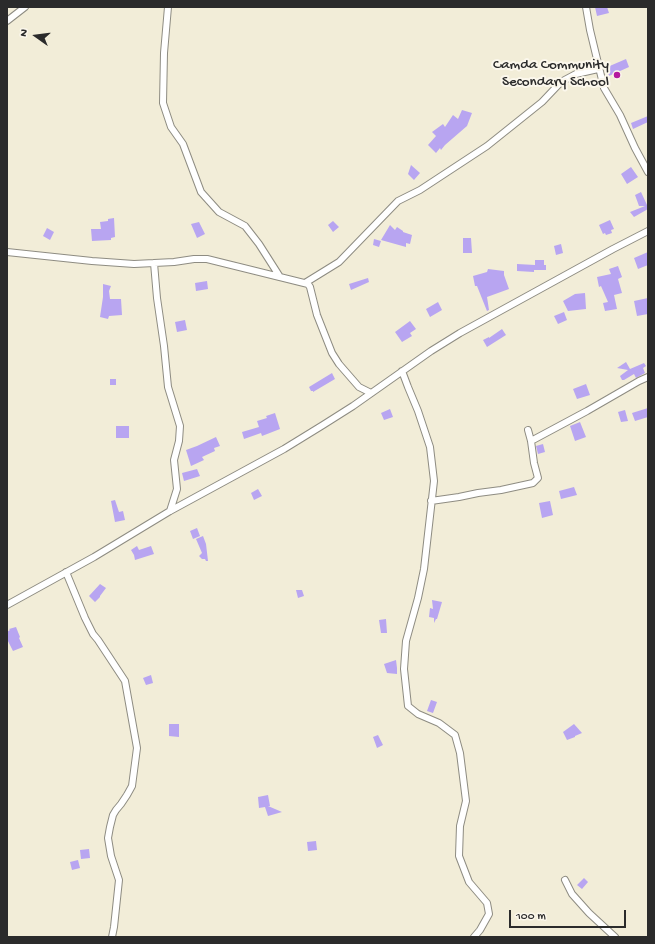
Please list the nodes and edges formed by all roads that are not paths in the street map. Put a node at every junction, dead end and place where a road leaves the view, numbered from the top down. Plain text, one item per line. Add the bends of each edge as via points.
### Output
1 (25, 7) edge
2 (168, 7) edge
3 (586, 7) edge
4 (7, 21) edge
5 (598, 69) junction
6 (648, 172) edge
7 (648, 231) edge
8 (7, 252) edge
9 (154, 263) junction
10 (280, 277) junction
11 (305, 283) junction
12 (402, 371) junction
13 (648, 377) edge
14 (371, 393) junction
15 (528, 430) dead end
16 (531, 441) junction
17 (431, 501) junction
18 (170, 512) junction
19 (66, 572) junction
20 (7, 605) edge
21 (565, 880) dead end
22 (112, 937) edge
23 (474, 937) edge
24 (615, 937) edge

1 - 4 street
2 - 10 street via 163,103 171,127 183,144 201,192 219,212 245,226
3 - 5 street
5 - 6 street via 604,88
5 - 11 street via 576,74 561,82 542,102 487,146 420,190 398,201 339,262
7 - 12 street via 460,333
8 - 9 street via 106,262
9 - 10 street via 207,259
9 - 18 street via 168,387 180,426 174,460 177,489
10 - 11 street
11 - 14 street via 310,287 317,315 332,353 359,387
12 - 14 street
12 - 17 street via 430,447 434,481
13 - 16 street
14 - 18 street via 284,449
15 - 16 street
16 - 17 street via 538,478 533,483
17 - 23 street via 424,569 406,641 404,670 408,706 455,734 460,753 466,801 460,826 459,856 469,882 487,902 489,914
18 - 19 street
19 - 20 street
19 - 22 street via 93,634 126,681 136,739 132,786 113,815 108,838 119,884
21 - 24 street via 572,894

